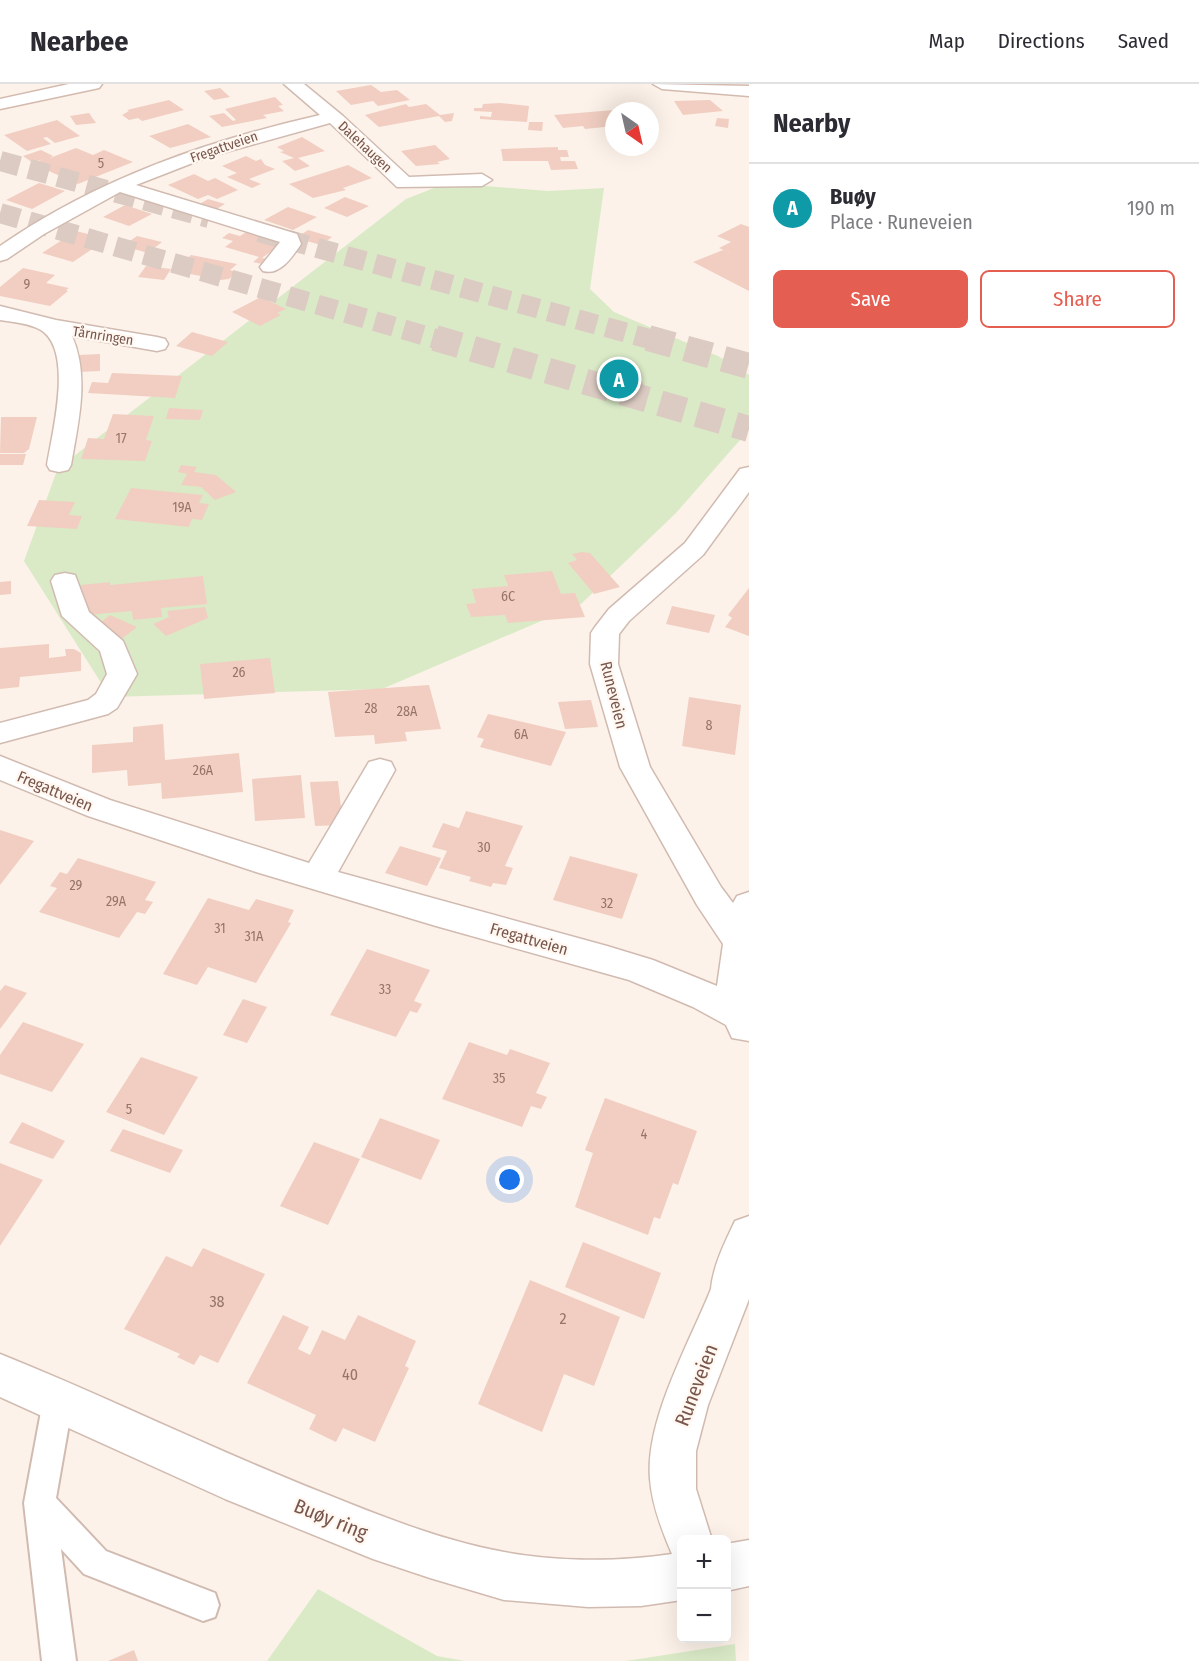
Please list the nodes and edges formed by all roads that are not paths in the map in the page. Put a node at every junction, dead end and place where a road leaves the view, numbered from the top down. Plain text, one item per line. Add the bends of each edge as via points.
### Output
1 (93, 84) edge
2 (293, 84) edge
3 (662, 84) edge
4 (749, 91) edge
5 (0, 104) edge
6 (332, 117) junction
7 (482, 180) dead end
8 (120, 186) junction
9 (0, 255) edge
10 (270, 267) dead end
11 (0, 313) edge
12 (50, 326) junction
13 (157, 344) dead end
14 (59, 465) dead end
15 (749, 474) edge
16 (65, 581) dead end
17 (0, 733) edge
18 (0, 767) edge
19 (380, 770) dead end
20 (316, 878) junction
21 (749, 905) edge
22 (740, 942) junction
23 (745, 1019) edge
24 (749, 1234) edge
25 (0, 1375) edge
26 (58, 1401) junction
27 (40, 1503) junction
28 (688, 1535) edge
29 (749, 1563) edge
30 (731, 1567) edge
31 (677, 1577) edge
32 (203, 1605) dead end
33 (59, 1661) edge

1 - 5 street
2 - 6 street, Dalehaugen
3 - 4 street
6 - 7 street, Dalehaugen via 404,183
6 - 8 street, Fregattveien via 204,153
8 - 9 street, Fregattveien via 33,232
8 - 10 street via 290,238 291,244
11 - 12 street, Tårnringen
12 - 13 street, Tårnringen
12 - 14 street, Tårnringen via 66,346 70,378 71,407
15 - 22 street, Runeveien via 699,542 619,615 605,633 604,664 635,767
16 - 17 street via 76,616 113,648 122,674 107,701 98,707
18 - 20 street, Fregattveien via 76,801
19 - 20 street
20 - 23 street, Fregattveien via 641,972 697,992
21 - 22 street
22 - 23 street
24 - 28 street, Runeveien via 675,1442 672,1474
25 - 26 street, Buøy ring
26 - 27 lane
26 - 31 street, Buøy ring via 241,1483 373,1536 504,1576 588,1583
27 - 32 lane via 95,1563
27 - 33 lane
29 - 30 street

